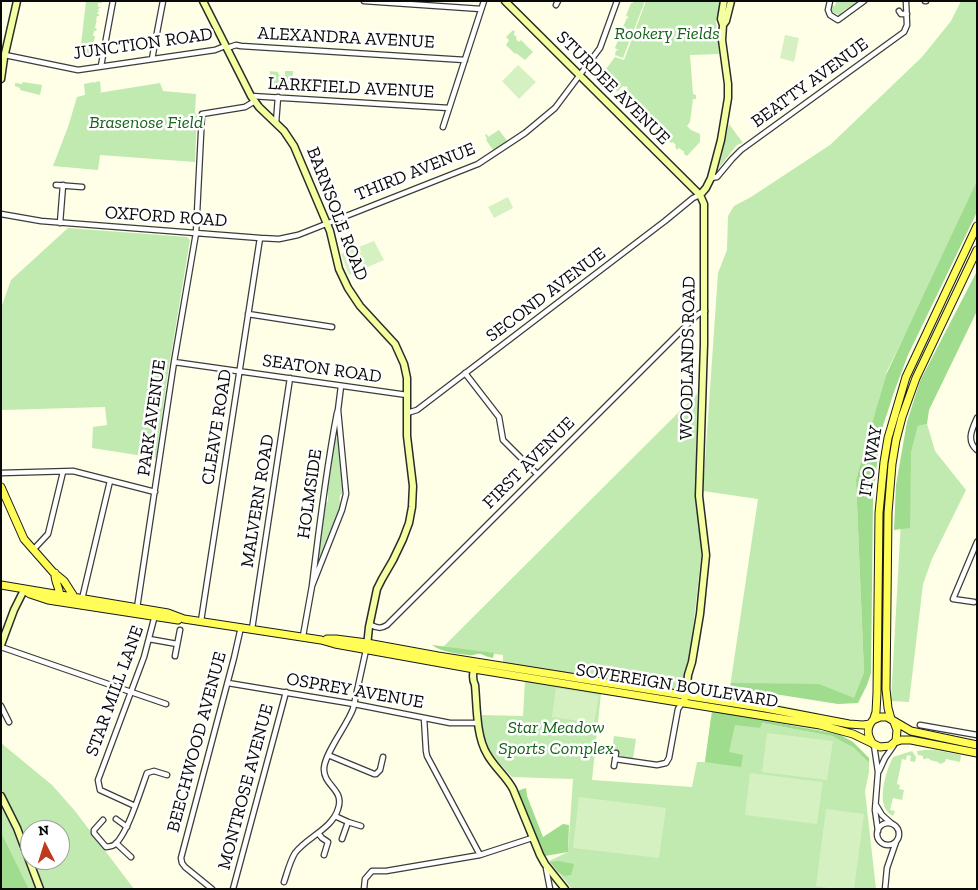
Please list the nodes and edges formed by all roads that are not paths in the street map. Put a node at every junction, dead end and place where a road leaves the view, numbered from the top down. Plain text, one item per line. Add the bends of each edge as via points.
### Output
1 (17, 1) edge
2 (113, 1) edge
3 (163, 1) edge
4 (203, 1) edge
5 (364, 1) edge
6 (484, 1) edge
7 (505, 1) edge
8 (617, 1) edge
9 (724, 1) edge
10 (731, 1) edge
11 (830, 1) edge
12 (864, 1) edge
13 (906, 1) edge
14 (393, 2) edge
15 (482, 9) junction
16 (899, 11) dead end
17 (907, 14) junction
18 (723, 25) junction
19 (226, 47) junction
20 (5, 55) junction
21 (152, 59) junction
22 (465, 60) junction
23 (102, 66) junction
24 (579, 76) junction
25 (1, 80) edge
26 (278, 97) junction
27 (253, 99) junction
28 (449, 108) junction
29 (276, 123) junction
30 (443, 127) dead end
31 (711, 178) junction
32 (56, 185) dead end
33 (63, 185) junction
34 (82, 187) dead end
35 (700, 195) junction
36 (1, 214) edge
37 (60, 223) junction
38 (327, 223) junction
39 (977, 226) edge
40 (196, 233) junction
41 (260, 238) junction
42 (977, 250) edge
43 (705, 311) junction
44 (248, 314) junction
45 (332, 327) dead end
46 (174, 362) junction
47 (240, 371) junction
48 (466, 373) junction
49 (290, 378) junction
50 (341, 386) junction
51 (407, 394) junction
52 (338, 410) junction
53 (407, 413) junction
54 (977, 418) edge
55 (333, 433) junction
56 (341, 433) junction
57 (977, 450) edge
58 (63, 472) junction
59 (1, 473) edge
60 (538, 474) junction
61 (110, 481) junction
62 (1, 487) edge
63 (156, 492) junction
64 (977, 542) edge
65 (33, 550) junction
66 (970, 558) junction
67 (315, 559) junction
68 (322, 561) junction
69 (977, 561) edge
70 (53, 571) junction
71 (1, 585) edge
72 (312, 586) junction
73 (24, 590) junction
74 (45, 593) junction
75 (73, 598) junction
76 (60, 599) junction
77 (82, 599) junction
78 (974, 602) dead end
79 (138, 608) junction
80 (155, 614) junction
81 (201, 621) junction
82 (371, 625) junction
83 (241, 627) junction
84 (252, 628) junction
85 (180, 630) dead end
86 (302, 636) junction
87 (149, 640) junction
88 (177, 644) junction
89 (376, 645) junction
90 (1, 646) edge
91 (367, 647) junction
92 (176, 656) dead end
93 (478, 666) junction
94 (228, 683) junction
95 (131, 692) junction
96 (286, 692) junction
97 (684, 700) junction
98 (166, 704) dead end
99 (354, 704) junction
100 (1, 706) edge
101 (424, 718) junction
102 (893, 720) junction
103 (936, 720) dead end
104 (872, 721) junction
105 (9, 722) dead end
106 (478, 723) junction
107 (920, 725) dead end
108 (935, 727) junction
109 (977, 735) edge
110 (895, 742) junction
111 (874, 744) junction
112 (977, 745) edge
113 (616, 753) dead end
114 (977, 753) edge
115 (328, 755) junction
116 (383, 757) dead end
117 (615, 759) junction
118 (614, 766) dead end
119 (878, 772) junction
120 (167, 776) dead end
121 (1, 796) edge
122 (876, 805) junction
123 (135, 806) junction
124 (335, 816) junction
125 (116, 819) dead end
126 (103, 820) dead end
127 (348, 822) junction
128 (893, 825) junction
129 (361, 826) dead end
130 (126, 827) junction
131 (878, 832) junction
132 (318, 833) junction
133 (532, 838) junction
134 (342, 839) dead end
135 (116, 842) junction
136 (896, 842) junction
137 (885, 845) junction
138 (324, 855) dead end
139 (480, 856) junction
140 (131, 857) dead end
141 (890, 859) junction
142 (545, 864) junction
143 (284, 882) dead end
144 (40, 889) edge
145 (212, 889) edge
146 (233, 889) edge
147 (364, 889) edge
148 (550, 889) edge
149 (565, 889) edge
150 (885, 889) edge

1 - 20 street
2 - 23 street
3 - 21 street
4 - 19 street, BARNSOLE ROAD
5 - 14 street
6 - 15 street
7 - 24 street, STURDEE AVENUE
8 - 24 street, THIRD AVENUE via 600,48
9 - 18 street
10 - 18 street
11 - 12 street via 829,15 838,20
13 - 17 street, BEATTY AVENUE
14 - 15 street
15 - 22 street
16 - 17 street
17 - 31 street, BEATTY AVENUE via 903,33 741,150 717,177
18 - 31 street via 728,98
19 - 21 street, JUNCTION ROAD
19 - 22 street, ALEXANDRA AVENUE
19 - 27 street, BARNSOLE ROAD
20 - 23 street, JUNCTION ROAD via 75,70
20 - 25 street
21 - 23 street, JUNCTION ROAD
22 - 28 street
24 - 35 street, STURDEE AVENUE
24 - 38 street, THIRD AVENUE via 555,108 525,133 478,164
26 - 27 street, LARKFIELD AVENUE
26 - 28 street, LARKFIELD AVENUE
26 - 29 street
27 - 29 street, BARNSOLE ROAD
27 - 40 street, PARK AVENUE via 245,107 202,114
28 - 30 street
29 - 38 street, BARNSOLE ROAD via 294,146
31 - 35 street
32 - 33 street
33 - 34 street
33 - 37 street
35 - 43 street, WOODLANDS ROAD via 704,204
35 - 48 street, SECOND AVENUE
36 - 37 street, OXFORD ROAD
37 - 40 street, OXFORD ROAD
38 - 41 street, OXFORD ROAD via 291,237
38 - 51 street, BARNSOLE ROAD via 348,288 400,353 407,378
39 - 104 main road, ITO WAY via 906,377 888,438 880,497 877,693
40 - 41 street, OXFORD ROAD
40 - 46 street, PARK AVENUE
41 - 44 street, CLEAVE ROAD
42 - 102 main road, ITO WAY via 916,378 902,417 892,464 888,513 886,689
43 - 60 street, FIRST AVENUE via 700,312
43 - 97 street, WOODLANDS ROAD via 699,496 706,555 700,614
44 - 45 street
44 - 47 street, CLEAVE ROAD
46 - 47 street, SEATON ROAD
46 - 63 street, PARK AVENUE
47 - 49 street, SEATON ROAD
47 - 81 street, CLEAVE ROAD
48 - 53 street, SECOND AVENUE via 417,410
48 - 60 street via 499,417 503,440
49 - 50 street, SEATON ROAD
49 - 84 street, MALVERN ROAD
50 - 51 street, SEATON ROAD
50 - 52 street, HOLMSIDE
51 - 53 street, BARNSOLE ROAD
52 - 55 street, HOLMSIDE
52 - 56 street, HOLMSIDE
53 - 82 street, BARNSOLE ROAD via 413,486 411,511 403,539 378,586
54 - 57 street via 970,434 972,446
55 - 56 street, HOLMSIDE
55 - 67 street, HOLMSIDE
56 - 68 street, HOLMSIDE via 346,494
58 - 59 street
58 - 61 street
58 - 65 street via 49,533
60 - 82 street, FIRST AVENUE via 387,625 377,628
61 - 63 street
61 - 77 street
62 - 65 main road via 22,535
63 - 79 street, PARK AVENUE
64 - 66 street
65 - 70 main road
66 - 69 street
66 - 78 street via 953,599
67 - 68 street, HOLMSIDE
67 - 72 street, HOLMSIDE
68 - 72 street, HOLMSIDE
70 - 74 main road via 50,589
70 - 75 main road via 64,581
70 - 76 main road
71 - 73 main road
72 - 86 street, HOLMSIDE
73 - 74 main road
73 - 76 main road via 47,600
73 - 90 street
74 - 76 main road
75 - 76 main road
75 - 77 main road
76 - 80 main road
77 - 79 main road
79 - 80 main road
80 - 81 main road via 177,620
80 - 87 street, STAR MILL LANE
81 - 83 main road
82 - 89 street, BARNSOLE ROAD
82 - 91 street, BARNSOLE ROAD
83 - 84 main road
83 - 94 street, BEECHWOOD AVENUE
84 - 86 main road
85 - 88 street
86 - 91 main road via 336,639
87 - 88 street
87 - 95 street, STAR MILL LANE
88 - 92 street
89 - 91 main road
89 - 93 main road
90 - 95 street
91 - 93 main road
91 - 99 street
93 - 97 main road, SOVEREIGN BOULEVARD
93 - 106 street
94 - 96 street, OSPREY AVENUE
94 - 145 street, BEECHWOOD AVENUE via 181,857 187,869
95 - 98 street
95 - 123 street, STAR MILL LANE via 98,780 100,790
96 - 99 street, OSPREY AVENUE
96 - 146 street, MONTROSE AVENUE
97 - 104 main road, SOVEREIGN BOULEVARD via 765,708 849,724 863,725
97 - 111 main road, SOVEREIGN BOULEVARD via 829,727
97 - 117 street via 678,709 666,763 657,765
99 - 101 street, OSPREY AVENUE
99 - 115 street
100 - 105 street
101 - 106 street, OSPREY AVENUE via 450,723
101 - 139 street via 427,756
102 - 104 main road via 882,716
102 - 110 main road via 898,731
102 - 112 main road via 908,730
103 - 108 street
104 - 111 main road via 868,734
106 - 133 street via 484,748 513,789
107 - 108 street
108 - 109 street
110 - 111 main road via 886,747
110 - 114 main road via 911,740
110 - 119 street
111 - 119 street
113 - 117 street
115 - 116 street via 374,774 380,770
115 - 124 street via 325,774 340,799
117 - 118 street
119 - 122 street
120 - 123 street via 154,771 147,773
121 - 144 street
122 - 128 street
122 - 131 street
123 - 130 street
124 - 127 street
124 - 132 street
125 - 130 street
126 - 135 street via 94,833 106,847
127 - 129 street
127 - 134 street
128 - 131 street via 884,824
128 - 136 street via 899,833
130 - 135 street
131 - 137 street via 879,840
132 - 138 street via 328,842
132 - 143 street via 296,852
133 - 139 street
133 - 142 street
135 - 140 street
136 - 137 street
136 - 141 street
137 - 141 street
139 - 147 street via 372,871 365,879
141 - 150 street
142 - 148 street
142 - 149 street

